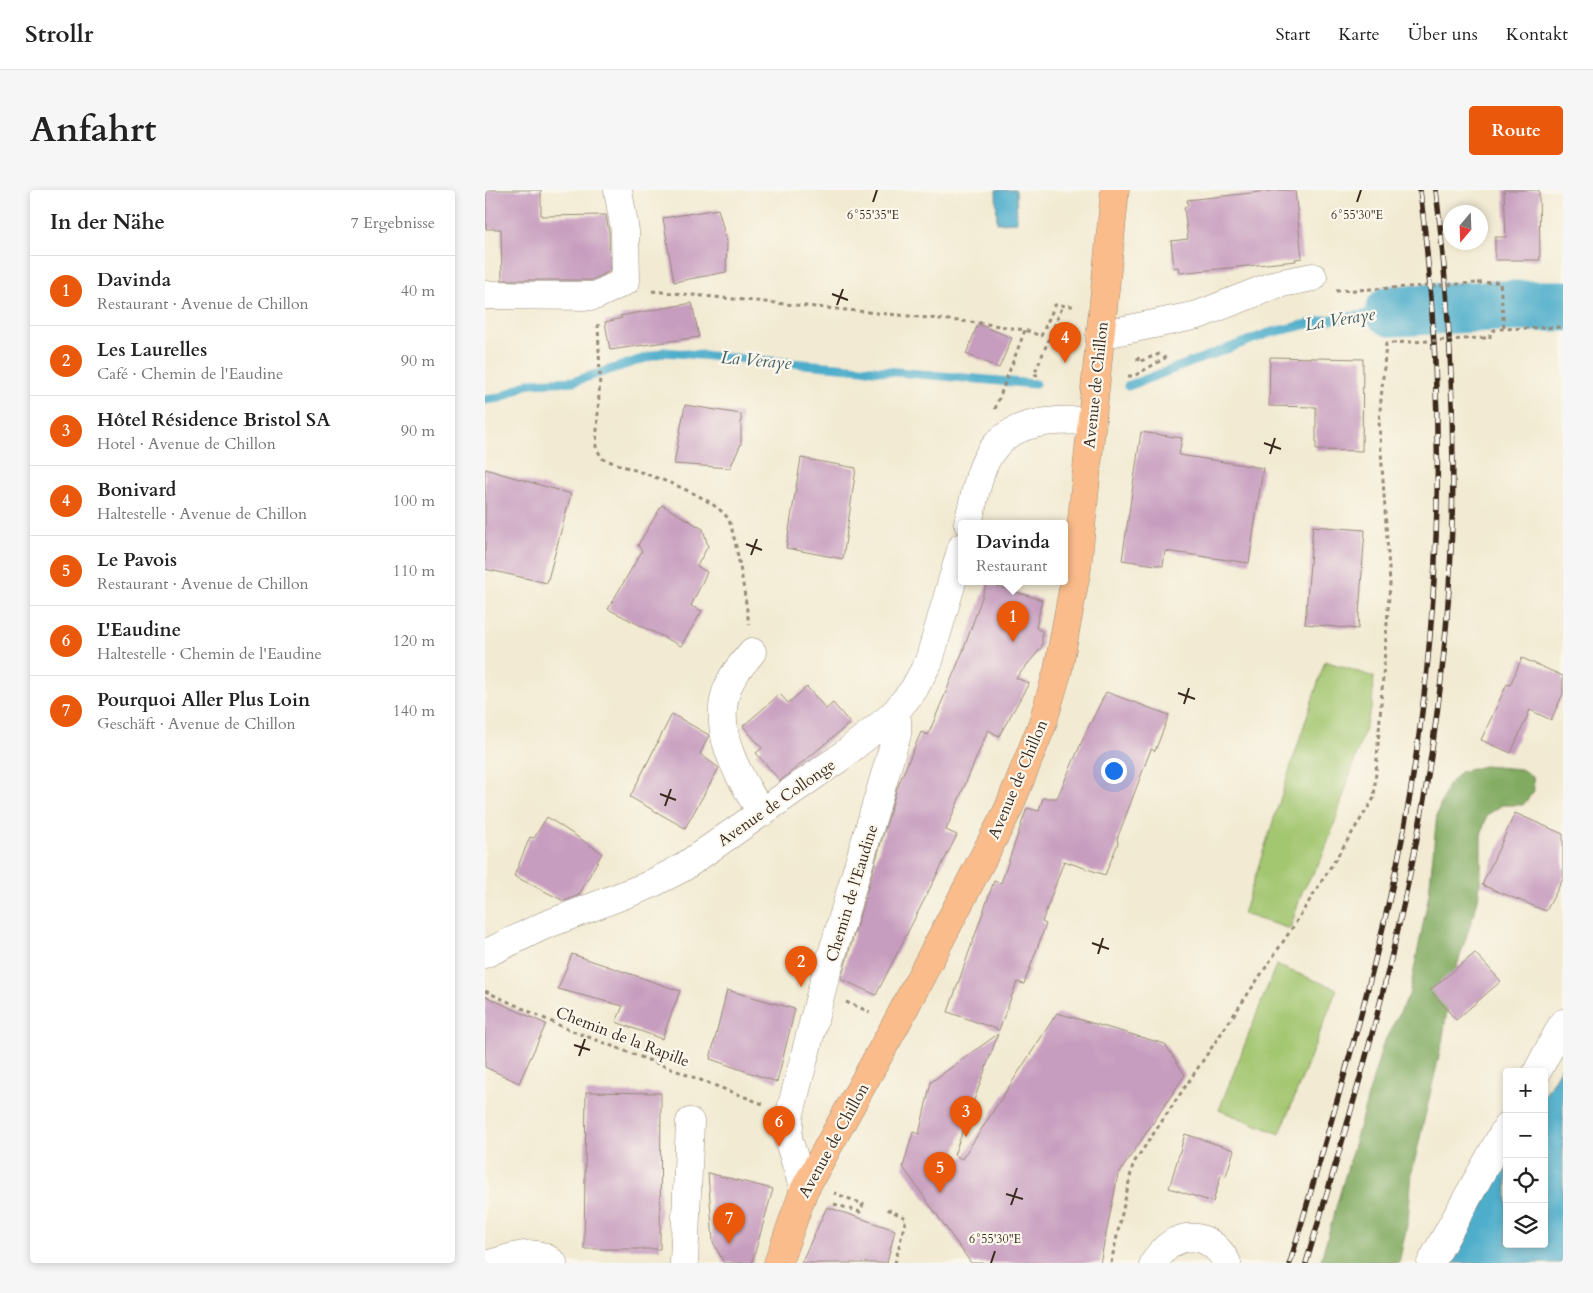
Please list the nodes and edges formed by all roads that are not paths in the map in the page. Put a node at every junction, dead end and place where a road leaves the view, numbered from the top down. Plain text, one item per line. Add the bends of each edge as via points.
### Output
1 (618, 190) edge
2 (1115, 190) edge
3 (1313, 277) dead end
4 (485, 295) edge
5 (1101, 335) junction
6 (1092, 421) junction
7 (969, 520) edge
8 (958, 561) edge
9 (752, 652) road end
10 (894, 713) junction
11 (762, 813) junction
12 (485, 954) edge
13 (1563, 1022) edge
14 (1539, 1068) edge
15 (690, 1122) dead end
16 (1503, 1133) edge
17 (804, 1190) junction
18 (493, 1263) edge
19 (553, 1263) edge
20 (684, 1263) edge
21 (778, 1263) edge
22 (1154, 1263) edge
23 (1227, 1263) edge
24 (1431, 1263) edge

1 - 4 street via 625,230 626,281 595,296
2 - 5 main road, Avenue de Chillon
3 - 5 street via 1277,284 1198,315
5 - 6 main road, Avenue de Chillon
6 - 7 street via 1030,424 1001,438 982,468
6 - 17 main road, Avenue de Chillon via 1077,568 1057,670 1042,725 1008,810 896,1024
8 - 10 street, Avenue de Collonge via 929,660 914,689
9 - 11 street via 731,679 722,706 724,734 741,779
10 - 11 street, Avenue de Collonge via 845,754
10 - 17 street, Chemin de l'Eaudine via 897,734 790,1113 788,1138
11 - 12 street, Avenue de Collonge via 663,878 543,926
13 - 14 street
15 - 20 street
16 - 24 street
17 - 21 main road, Avenue de Chillon
18 - 19 street via 527,1254 544,1255
22 - 23 street via 1168,1246 1179,1239 1193,1237 1208,1241 1221,1251

